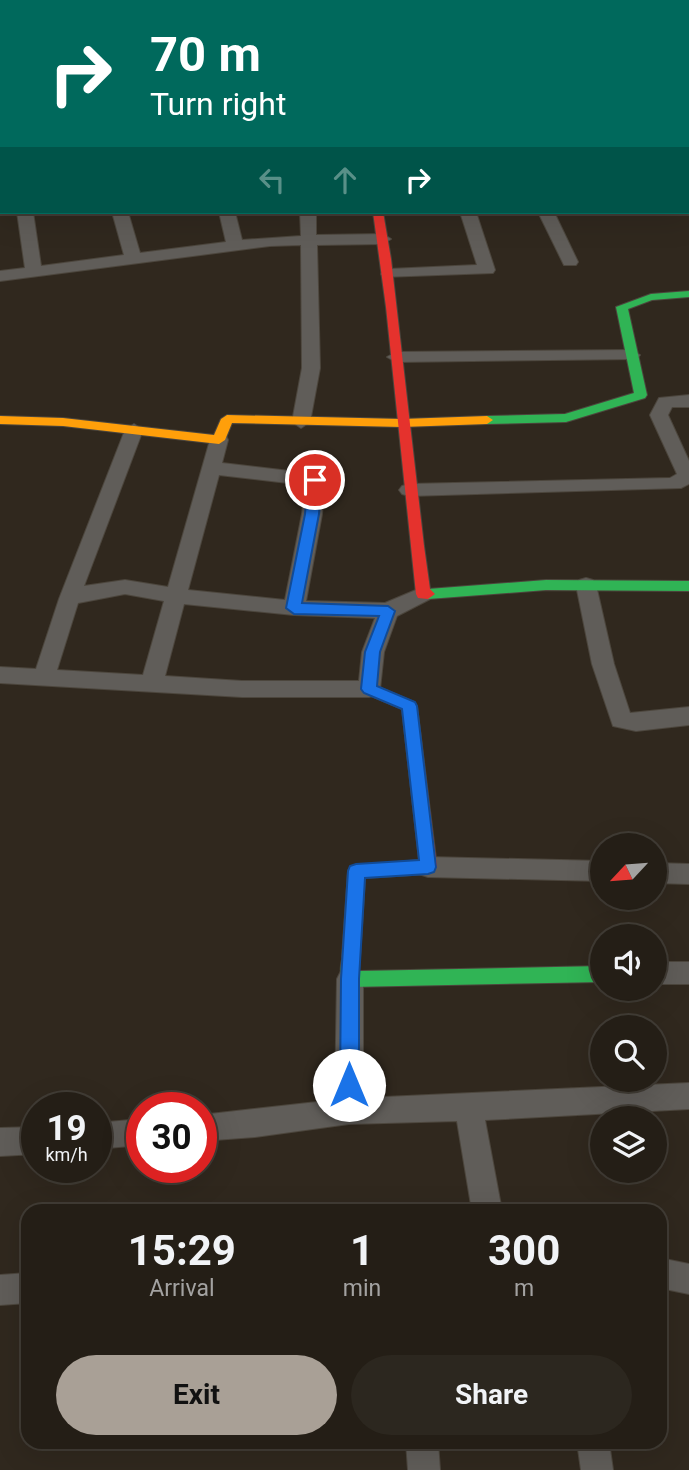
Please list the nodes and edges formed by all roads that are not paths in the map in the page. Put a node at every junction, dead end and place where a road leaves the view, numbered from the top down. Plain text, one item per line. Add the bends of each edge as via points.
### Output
1 (25, 214) edge
2 (121, 214) edge
3 (227, 214) edge
4 (308, 214) edge
5 (378, 214) edge
6 (469, 214) edge
7 (547, 214) edge
8 (383, 239) junction
9 (310, 241) junction
10 (235, 246) junction
11 (134, 260) junction
12 (570, 262) dead end
13 (34, 272) junction
14 (389, 274) junction
15 (0, 276) edge
16 (689, 294) edge
17 (631, 355) junction
18 (396, 357) junction
19 (689, 401) edge
20 (0, 420) edge
21 (302, 422) junction
22 (402, 423) junction
23 (134, 430) junction
24 (219, 440) junction
25 (211, 468) junction
26 (409, 490) junction
27 (586, 585) junction
28 (689, 586) edge
29 (423, 594) junction
30 (177, 596) junction
31 (69, 599) junction
32 (294, 608) junction
33 (388, 611) junction
34 (0, 676) edge
35 (44, 677) junction
36 (152, 683) junction
37 (369, 689) junction
38 (689, 716) edge
39 (428, 867) junction
40 (590, 871) edge
41 (667, 873) edge
42 (689, 874) edge
43 (667, 973) edge
44 (689, 973) edge
45 (590, 974) edge
46 (350, 979) junction
47 (689, 1096) edge
48 (469, 1108) junction
49 (349, 1111) junction
50 (217, 1127) edge
51 (21, 1141) edge
52 (0, 1142) edge
53 (486, 1204) edge
54 (667, 1274) edge
55 (689, 1279) edge
56 (21, 1289) edge
57 (0, 1290) edge
58 (422, 1449) edge
59 (594, 1449) edge
60 (424, 1470) edge
61 (597, 1470) edge

1 - 13 street
2 - 11 street
3 - 10 street
4 - 9 street
5 - 8 street
6 - 14 street via 487,270
7 - 12 street
8 - 9 street
8 - 14 street
9 - 10 street
9 - 21 street via 311,368
10 - 11 street
11 - 13 street
13 - 15 street
14 - 18 street
16 - 17 street via 651,297 622,307
17 - 18 street
17 - 22 street via 641,395 566,418
18 - 22 street
19 - 26 street via 665,402 659,415 688,476 674,484
20 - 23 street
21 - 22 street
21 - 24 street via 227,419
22 - 26 street
23 - 24 street
23 - 31 street
24 - 25 street
25 - 30 street
25 - 32 street via 315,480
26 - 29 street
27 - 28 street
27 - 29 street
27 - 38 street via 621,720
29 - 33 street
30 - 31 street via 125,587
30 - 32 street
30 - 36 street
31 - 35 street
32 - 33 street
33 - 37 street via 373,652
34 - 35 street
35 - 36 street
36 - 37 street via 242,689
37 - 39 street via 409,706
39 - 40 street
39 - 46 street via 356,871
41 - 42 street
43 - 44 street
45 - 46 street
46 - 49 street
47 - 48 street
48 - 49 street
48 - 53 street
49 - 50 street
51 - 52 street
54 - 55 street
56 - 57 street
58 - 60 street
59 - 61 street

